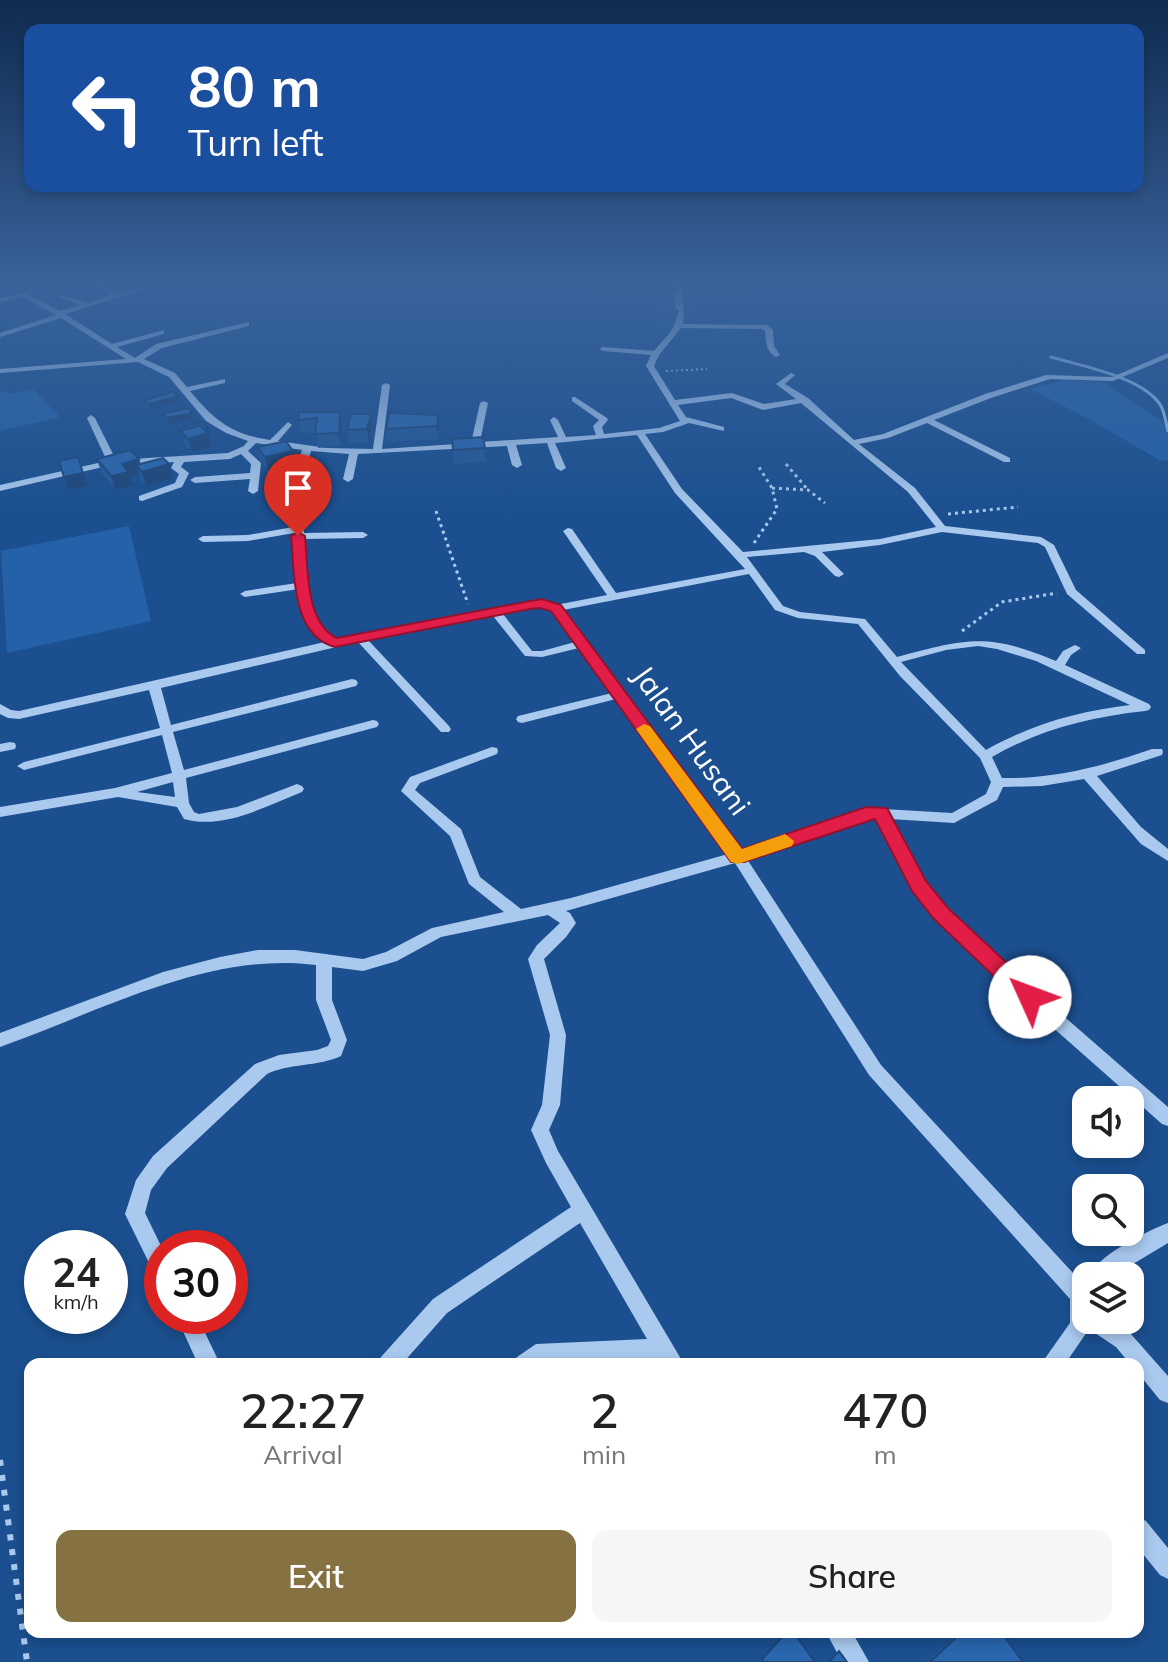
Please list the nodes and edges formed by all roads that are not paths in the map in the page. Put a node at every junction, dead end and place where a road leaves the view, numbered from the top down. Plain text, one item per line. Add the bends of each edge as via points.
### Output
1 (117, 362) edge
2 (140, 362) edge
3 (651, 362) edge
4 (1153, 362) edge
5 (0, 371) edge
6 (791, 375) dead end
7 (222, 381) dead end
8 (386, 385) dead end
9 (186, 390) junction
10 (575, 399) dead end
11 (805, 400) junction
12 (484, 403) dead end
13 (673, 403) junction
14 (91, 418) dead end
15 (684, 419) junction
16 (926, 419) junction
17 (554, 420) dead end
18 (288, 425) dead end
19 (721, 429) dead end
20 (640, 433) junction
21 (601, 437) junction
22 (563, 439) junction
23 (254, 440) junction
24 (550, 440) junction
25 (272, 443) junction
26 (511, 443) junction
27 (852, 443) junction
28 (495, 444) junction
29 (475, 445) junction
30 (242, 451) junction
31 (354, 452) junction
32 (377, 452) junction
33 (307, 453) junction
34 (496, 457) dead end
35 (181, 458) junction
36 (1007, 460) dead end
37 (112, 462) junction
38 (517, 465) dead end
39 (561, 468) dead end
40 (254, 476) junction
41 (348, 479) dead end
42 (195, 480) dead end
43 (0, 488) edge
44 (253, 491) dead end
45 (142, 498) dead end
46 (942, 529) junction
47 (568, 531) dead end
48 (298, 532) junction
49 (363, 535) dead end
50 (203, 539) dead end
51 (809, 550) junction
52 (740, 555) junction
53 (750, 571) junction
54 (839, 574) dead end
55 (303, 585) junction
56 (245, 594) dead end
57 (614, 598) junction
58 (556, 608) junction
59 (496, 613) junction
60 (361, 639) junction
61 (335, 643) junction
62 (581, 644) junction
63 (1075, 648) dead end
64 (1141, 652) dead end
65 (893, 661) junction
66 (1057, 668) junction
67 (352, 683) dead end
68 (154, 685) junction
69 (619, 695) junction
70 (0, 708) edge
71 (522, 719) dead end
72 (373, 724) dead end
73 (445, 729) dead end
74 (165, 731) junction
75 (492, 751) dead end
76 (1157, 752) dead end
77 (985, 756) junction
78 (24, 766) dead end
79 (179, 775) junction
80 (1089, 776) junction
81 (998, 782) junction
82 (297, 789) dead end
83 (115, 793) junction
84 (182, 803) junction
85 (0, 812) edge
86 (880, 813) junction
87 (1168, 856) edge
88 (738, 857) junction
89 (550, 909) junction
90 (518, 915) junction
91 (324, 960) junction
92 (0, 1040) edge
93 (1168, 1118) edge
94 (583, 1210) junction
95 (144, 1232) edge
96 (1168, 1232) edge
97 (1115, 1262) edge
98 (1072, 1291) edge
99 (195, 1334) edge
100 (1074, 1334) edge
101 (1116, 1334) edge
102 (669, 1356) edge
103 (206, 1358) edge
104 (393, 1358) edge
105 (531, 1358) edge
106 (1056, 1358) edge
107 (1139, 1358) edge
108 (1144, 1364) edge
109 (1168, 1392) edge
110 (1144, 1537) edge
111 (1168, 1567) edge
112 (842, 1638) edge
113 (856, 1662) edge

1 - 5 street
2 - 9 street via 172,375
3 - 13 street via 651,372
4 - 16 street via 1116,378 1049,377
6 - 11 street via 780,384
7 - 9 street
8 - 32 street
9 - 23 street via 215,423
10 - 21 street via 604,420 597,426
11 - 13 street via 759,407 732,395
11 - 27 street
12 - 29 street
13 - 15 street
14 - 37 street
15 - 19 street
15 - 20 street via 678,426
16 - 27 street
16 - 36 street
17 - 22 street
18 - 25 street
20 - 21 street
20 - 52 street via 678,491
21 - 22 street
22 - 24 street
23 - 25 street
23 - 30 street
24 - 26 street
24 - 39 street
25 - 33 street
26 - 28 street
26 - 38 street
27 - 46 street via 913,488
28 - 29 street
28 - 34 street
29 - 32 street
30 - 35 street
30 - 40 street via 255,460
31 - 32 street
31 - 33 street
31 - 41 street
33 - 48 street via 295,490
35 - 37 street
35 - 45 street via 176,468 184,473 179,485
37 - 43 street
40 - 42 street
40 - 44 street
46 - 51 street
46 - 64 street via 1045,542 1071,592
47 - 57 street
48 - 49 street
48 - 50 street
48 - 55 street
51 - 52 street
51 - 54 street
52 - 53 street
53 - 57 street
53 - 65 street via 779,608 861,621
55 - 56 street
55 - 61 street via 312,624
57 - 58 street
58 - 59 street via 542,603
58 - 62 street, Jalan Husani
59 - 60 street
59 - 62 street via 529,654
60 - 61 street
60 - 73 street
61 - 68 street
62 - 69 street, Jalan Husani
63 - 66 street
65 - 66 street via 980,643
65 - 77 street
66 - 77 street via 1145,707 1071,716 1017,736
67 - 74 street
68 - 70 street via 19,715
68 - 74 street
69 - 71 street
69 - 88 street, Jalan Husani
72 - 79 street
74 - 78 street
74 - 79 street
75 - 90 street via 415,780 408,791 456,833 474,880
76 - 80 street
77 - 81 street
79 - 83 street
79 - 84 street
80 - 81 street via 1037,784
80 - 87 street via 1140,838
81 - 86 street via 992,797 954,818
82 - 84 street via 203,820 189,816
83 - 84 street
83 - 85 street
86 - 88 street via 866,813
86 - 93 street via 919,886 941,914
88 - 89 street
88 - 98 street, Jalan Husani via 875,1070
89 - 90 street
89 - 94 street via 568,923 536,959 558,1035 551,1105 540,1130
90 - 91 street via 437,932 378,962
91 - 92 street via 258,956 220,963
91 - 95 street via 324,1000 339,1040 335,1051 261,1069 160,1162 143,1186 135,1214
94 - 102 street
94 - 104 street via 440,1306
96 - 97 street
99 - 103 street
100 - 106 street
101 - 107 street, Jalan Husani
102 - 105 street
108 - 109 street, Jalan Husani
110 - 111 street
112 - 113 street

